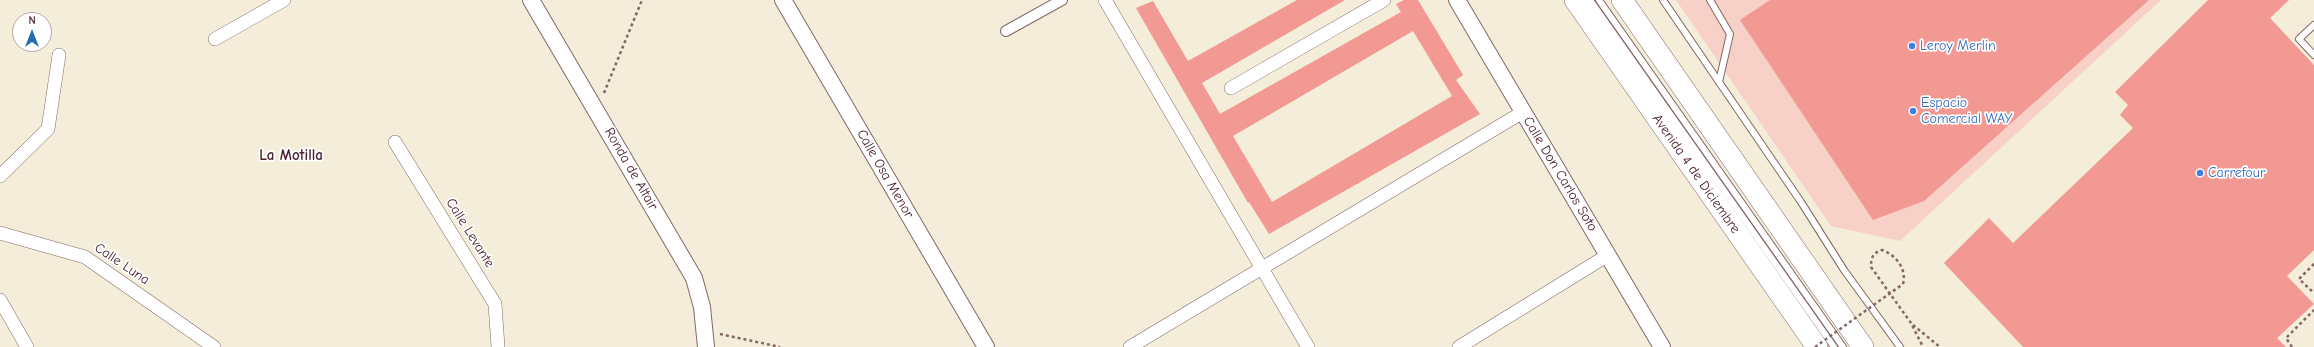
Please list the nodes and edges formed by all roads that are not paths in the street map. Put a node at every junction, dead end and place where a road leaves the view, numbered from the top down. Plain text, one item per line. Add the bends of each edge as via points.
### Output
1 (284, 0) edge
2 (531, 0) edge
3 (783, 0) edge
4 (1062, 0) edge
5 (1105, 0) edge
6 (1384, 0) edge
7 (1457, 0) edge
8 (1575, 0) edge
9 (1590, 0) edge
10 (1599, 0) edge
11 (1622, 0) edge
12 (1663, 0) edge
13 (1710, 0) edge
14 (2314, 26) edge
15 (1006, 31) dead end
16 (215, 40) dead end
17 (59, 55) dead end
18 (2314, 55) edge
19 (1719, 82) junction
20 (1231, 88) dead end
21 (1523, 112) junction
22 (394, 142) dead end
23 (0, 176) edge
24 (0, 233) edge
25 (1608, 255) junction
26 (1262, 267) junction
27 (0, 300) edge
28 (27, 347) edge
29 (214, 347) edge
30 (498, 347) edge
31 (706, 347) edge
32 (986, 347) edge
33 (1130, 347) edge
34 (1308, 347) edge
35 (1459, 347) edge
36 (1662, 347) edge
37 (1816, 347) edge
38 (1834, 347) edge
39 (1843, 347) edge
40 (1863, 347) edge
41 (1900, 347) edge

1 - 16 street
2 - 31 street, Ronda de Altair via 694,278 706,331
3 - 32 street, Calle Osa Menor
4 - 15 street
5 - 26 street
6 - 20 street
7 - 21 street, Calle Don Carlos Soto
8 - 37 main road, Avenida 4 de Diciembre
9 - 38 lane
10 - 39 lane
11 - 40 main road
12 - 19 lane
13 - 19 lane via 1730,34
14 - 18 lane via 2299,39
17 - 23 street via 48,130
19 - 41 lane via 1844,270
21 - 25 street, Calle Don Carlos Soto
21 - 26 street
22 - 30 street, Calle Levante via 495,304
24 - 29 street, Calle Luna via 85,257
25 - 35 street
25 - 36 street, Calle Don Carlos Soto
26 - 33 street
26 - 34 street
27 - 28 street

